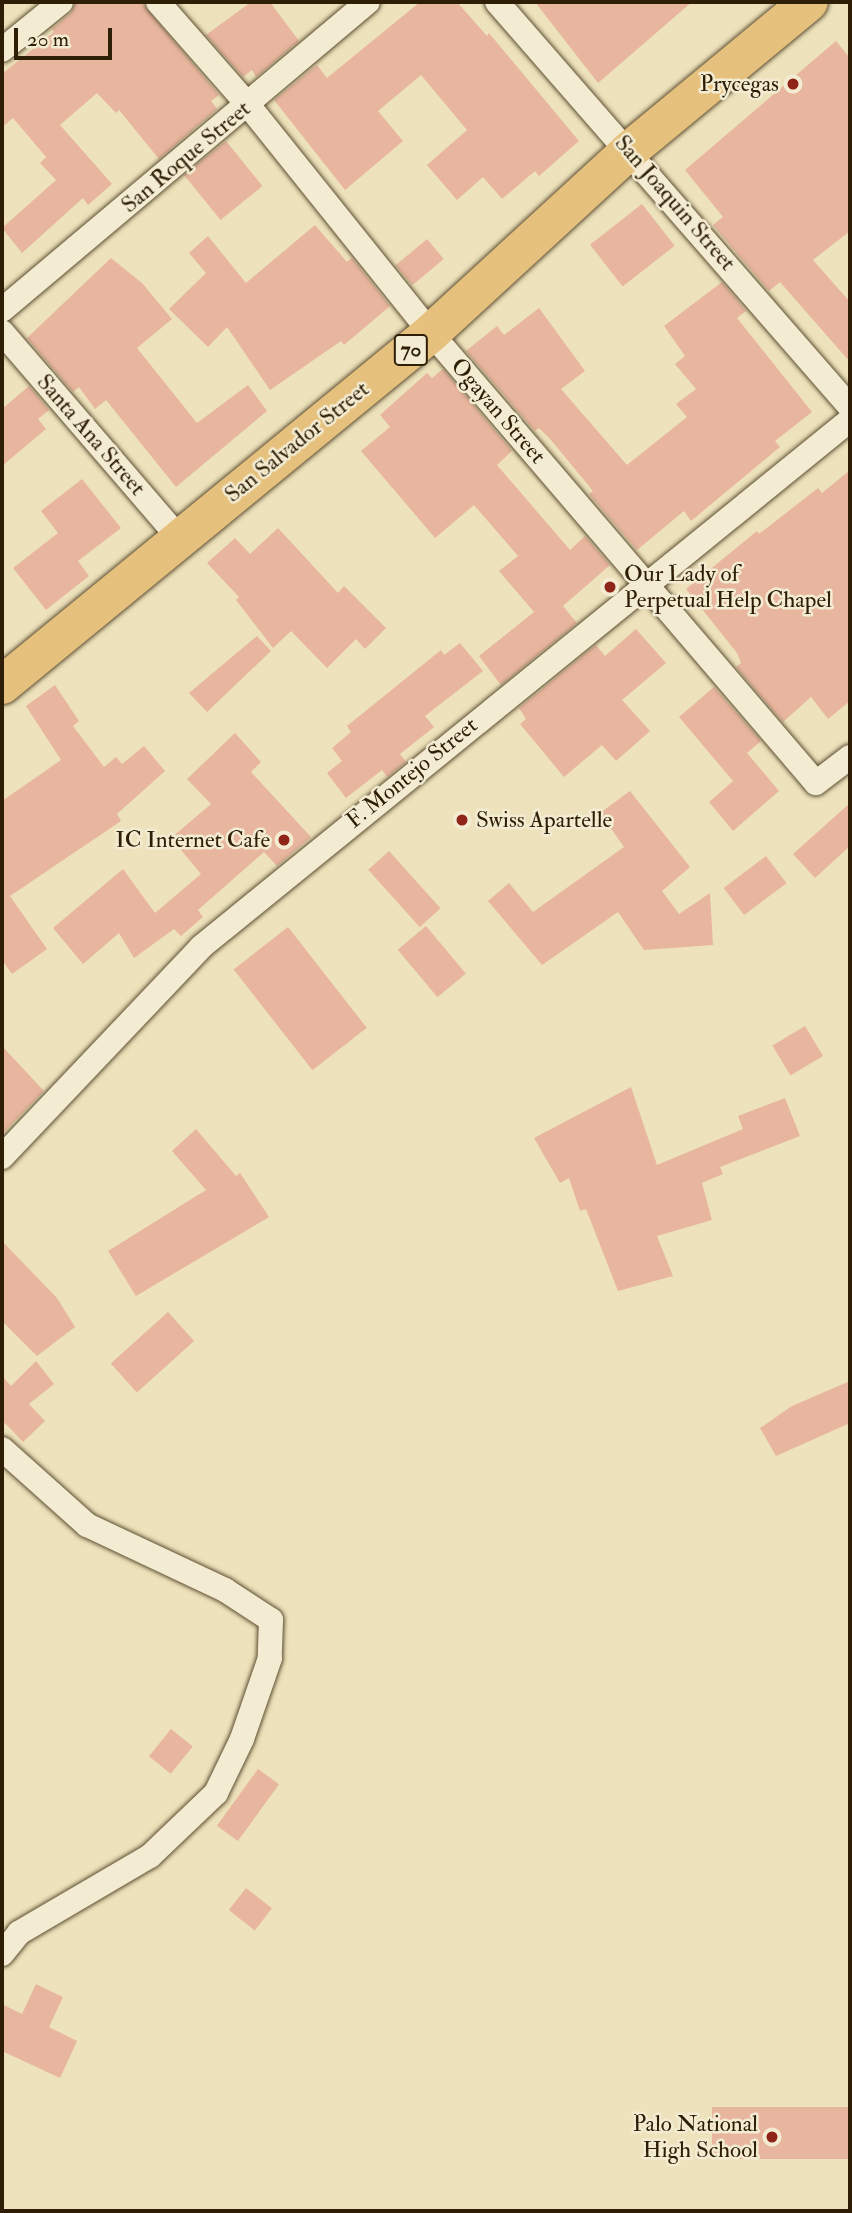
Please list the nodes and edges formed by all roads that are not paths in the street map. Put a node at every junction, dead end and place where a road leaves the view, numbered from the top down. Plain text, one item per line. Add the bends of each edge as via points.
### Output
1 (61, 2) edge
2 (158, 2) edge
3 (368, 2) edge
4 (498, 2) edge
5 (809, 2) edge
6 (2, 50) edge
7 (249, 106) junction
8 (630, 150) junction
9 (2, 310) edge
10 (2, 332) edge
11 (431, 333) junction
12 (850, 407) edge
13 (850, 420) edge
14 (179, 538) junction
15 (647, 583) junction
16 (2, 685) edge
17 (850, 757) edge
18 (2, 1157) edge
19 (2, 1449) edge
20 (2, 1954) edge

1 - 6 street
2 - 7 street, Ogayan Street
3 - 7 street, San Roque Street
4 - 8 street, San Joaquin Street
5 - 8 highway, San Salvador Street / 70
7 - 9 street, San Roque Street
7 - 11 street, Ogayan Street
8 - 11 highway, San Salvador Street / 70
8 - 12 street, San Joaquin Street
10 - 14 street, Santa Ana Street
11 - 14 highway, San Salvador Street / 70
11 - 15 street, Ogayan Street
13 - 15 street, F. Montejo Street
14 - 16 highway, San Salvador Street / 70
15 - 17 street, Ogayan Street via 816,783
15 - 18 street, F. Montejo Street via 201,947
19 - 20 street via 87,1525 225,1590 271,1620 270,1658 242,1739 216,1793 150,1856 19,1933

